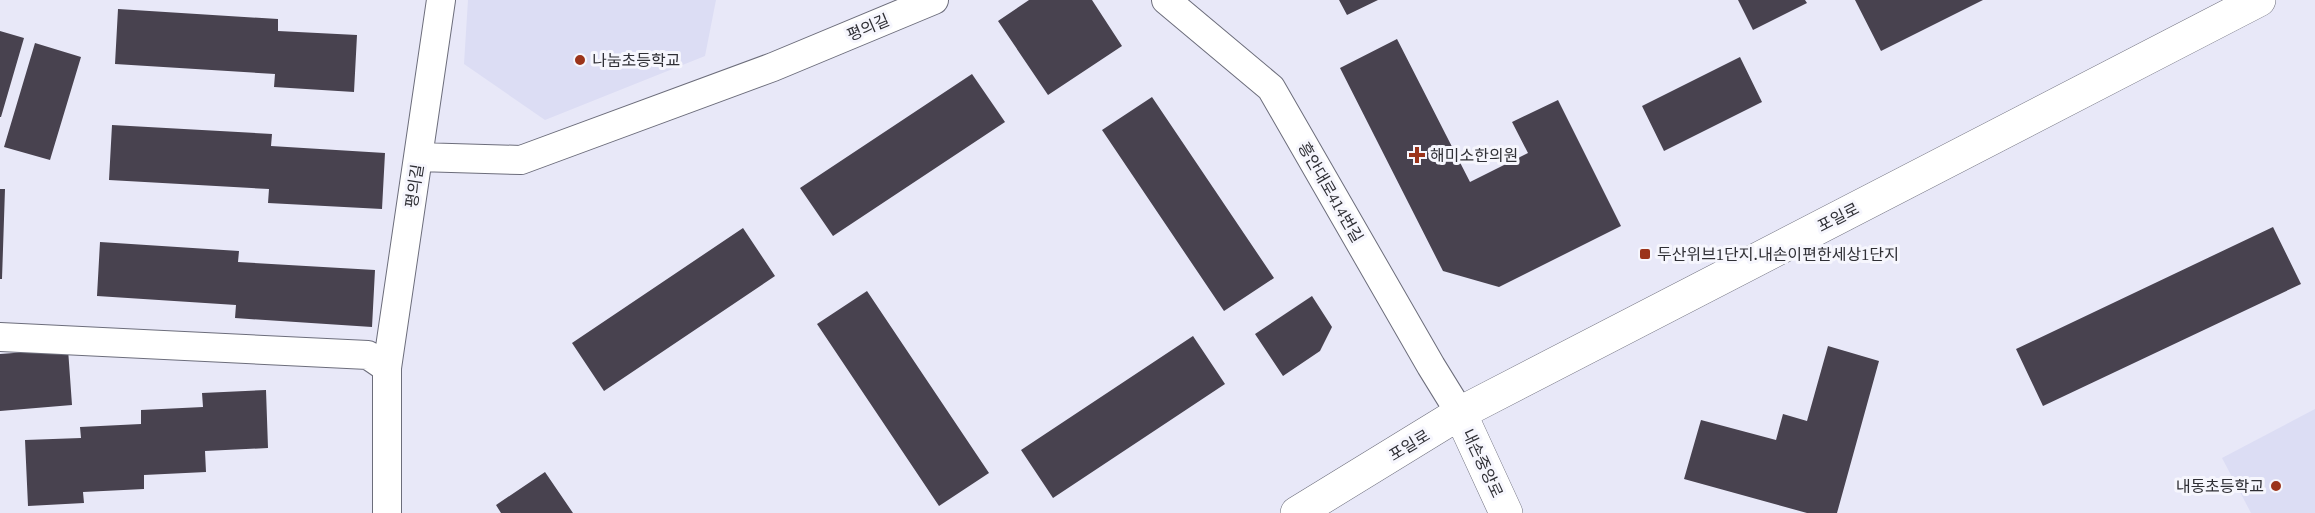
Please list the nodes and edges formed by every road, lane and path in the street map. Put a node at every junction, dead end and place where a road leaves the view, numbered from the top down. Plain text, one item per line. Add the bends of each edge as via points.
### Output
1 (441, 0) edge
2 (934, 0) edge
3 (1166, 0) edge
4 (2259, 0) edge
5 (418, 157) junction
6 (0, 337) edge
7 (387, 368) junction
8 (1460, 413) junction
9 (387, 513) edge
10 (1297, 513) edge
11 (1506, 513) edge

1 - 5 street
2 - 5 street, 평의길 via 773,67 521,160
3 - 8 street, 흥안대로414번길 via 1271,88
4 - 8 street, 포일로
5 - 7 street, 평의길
6 - 7 street via 368,355
7 - 9 street, 평의길
8 - 10 street, 포일로
8 - 11 street, 내손중앙로

